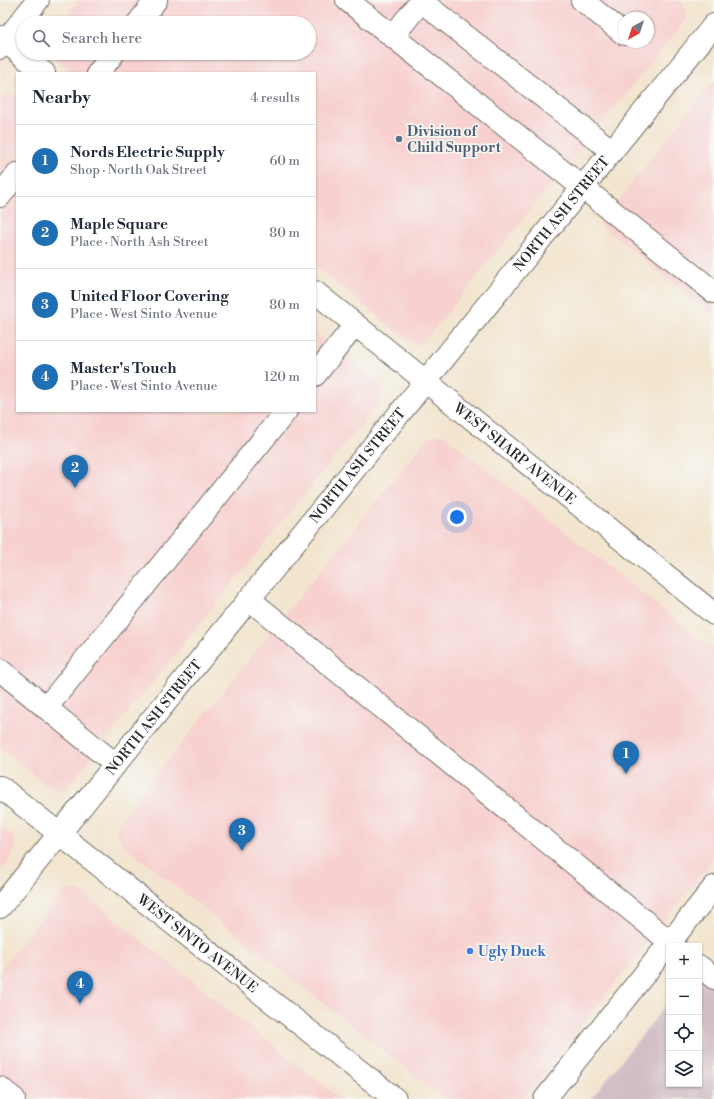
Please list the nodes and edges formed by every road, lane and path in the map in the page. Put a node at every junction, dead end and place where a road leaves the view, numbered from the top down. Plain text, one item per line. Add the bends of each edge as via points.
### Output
1 (38, 0) edge
2 (156, 0) edge
3 (347, 0) edge
4 (582, 0) edge
5 (422, 1) edge
6 (24, 16) edge
7 (143, 16) edge
8 (714, 25) edge
9 (16, 26) edge
10 (618, 29) edge
11 (393, 36) junction
12 (2, 42) edge
13 (16, 52) edge
14 (26, 60) edge
15 (108, 60) edge
16 (43, 72) edge
17 (99, 72) edge
18 (612, 151) junction
19 (16, 175) edge
20 (582, 187) junction
21 (0, 196) edge
22 (714, 292) edge
23 (316, 293) edge
24 (356, 325) junction
25 (317, 368) edge
26 (425, 382) junction
27 (285, 412) edge
28 (249, 599) junction
29 (714, 614) edge
30 (0, 670) edge
31 (46, 708) junction
32 (115, 764) junction
33 (0, 787) edge
34 (59, 834) junction
35 (711, 896) edge
36 (0, 906) edge
37 (672, 943) edge
38 (674, 943) edge
39 (666, 952) edge
40 (702, 968) edge
41 (714, 978) edge
42 (0, 1088) edge
43 (14, 1099) edge
44 (395, 1099) edge
45 (545, 1099) edge

1 - 6 street
2 - 7 street
3 - 11 street
4 - 10 street
5 - 11 street
5 - 18 street
8 - 18 street, NORTH ASH STREET
9 - 12 street
11 - 20 street
12 - 13 street
14 - 16 street
15 - 17 street
18 - 20 street, NORTH ASH STREET
19 - 21 street
20 - 22 street
20 - 26 street, NORTH ASH STREET
23 - 24 street, WEST SHARP AVENUE
24 - 25 street
24 - 26 street, WEST SHARP AVENUE
26 - 28 street, NORTH ASH STREET
26 - 29 street, WEST SHARP AVENUE
27 - 31 street
28 - 32 street, NORTH ASH STREET
28 - 37 street
30 - 31 street
31 - 32 street
32 - 34 street, NORTH ASH STREET
33 - 34 street, WEST SINTO AVENUE
34 - 36 street, NORTH ASH STREET
34 - 44 street, WEST SINTO AVENUE
35 - 38 street
39 - 45 street
40 - 41 street
42 - 43 street

